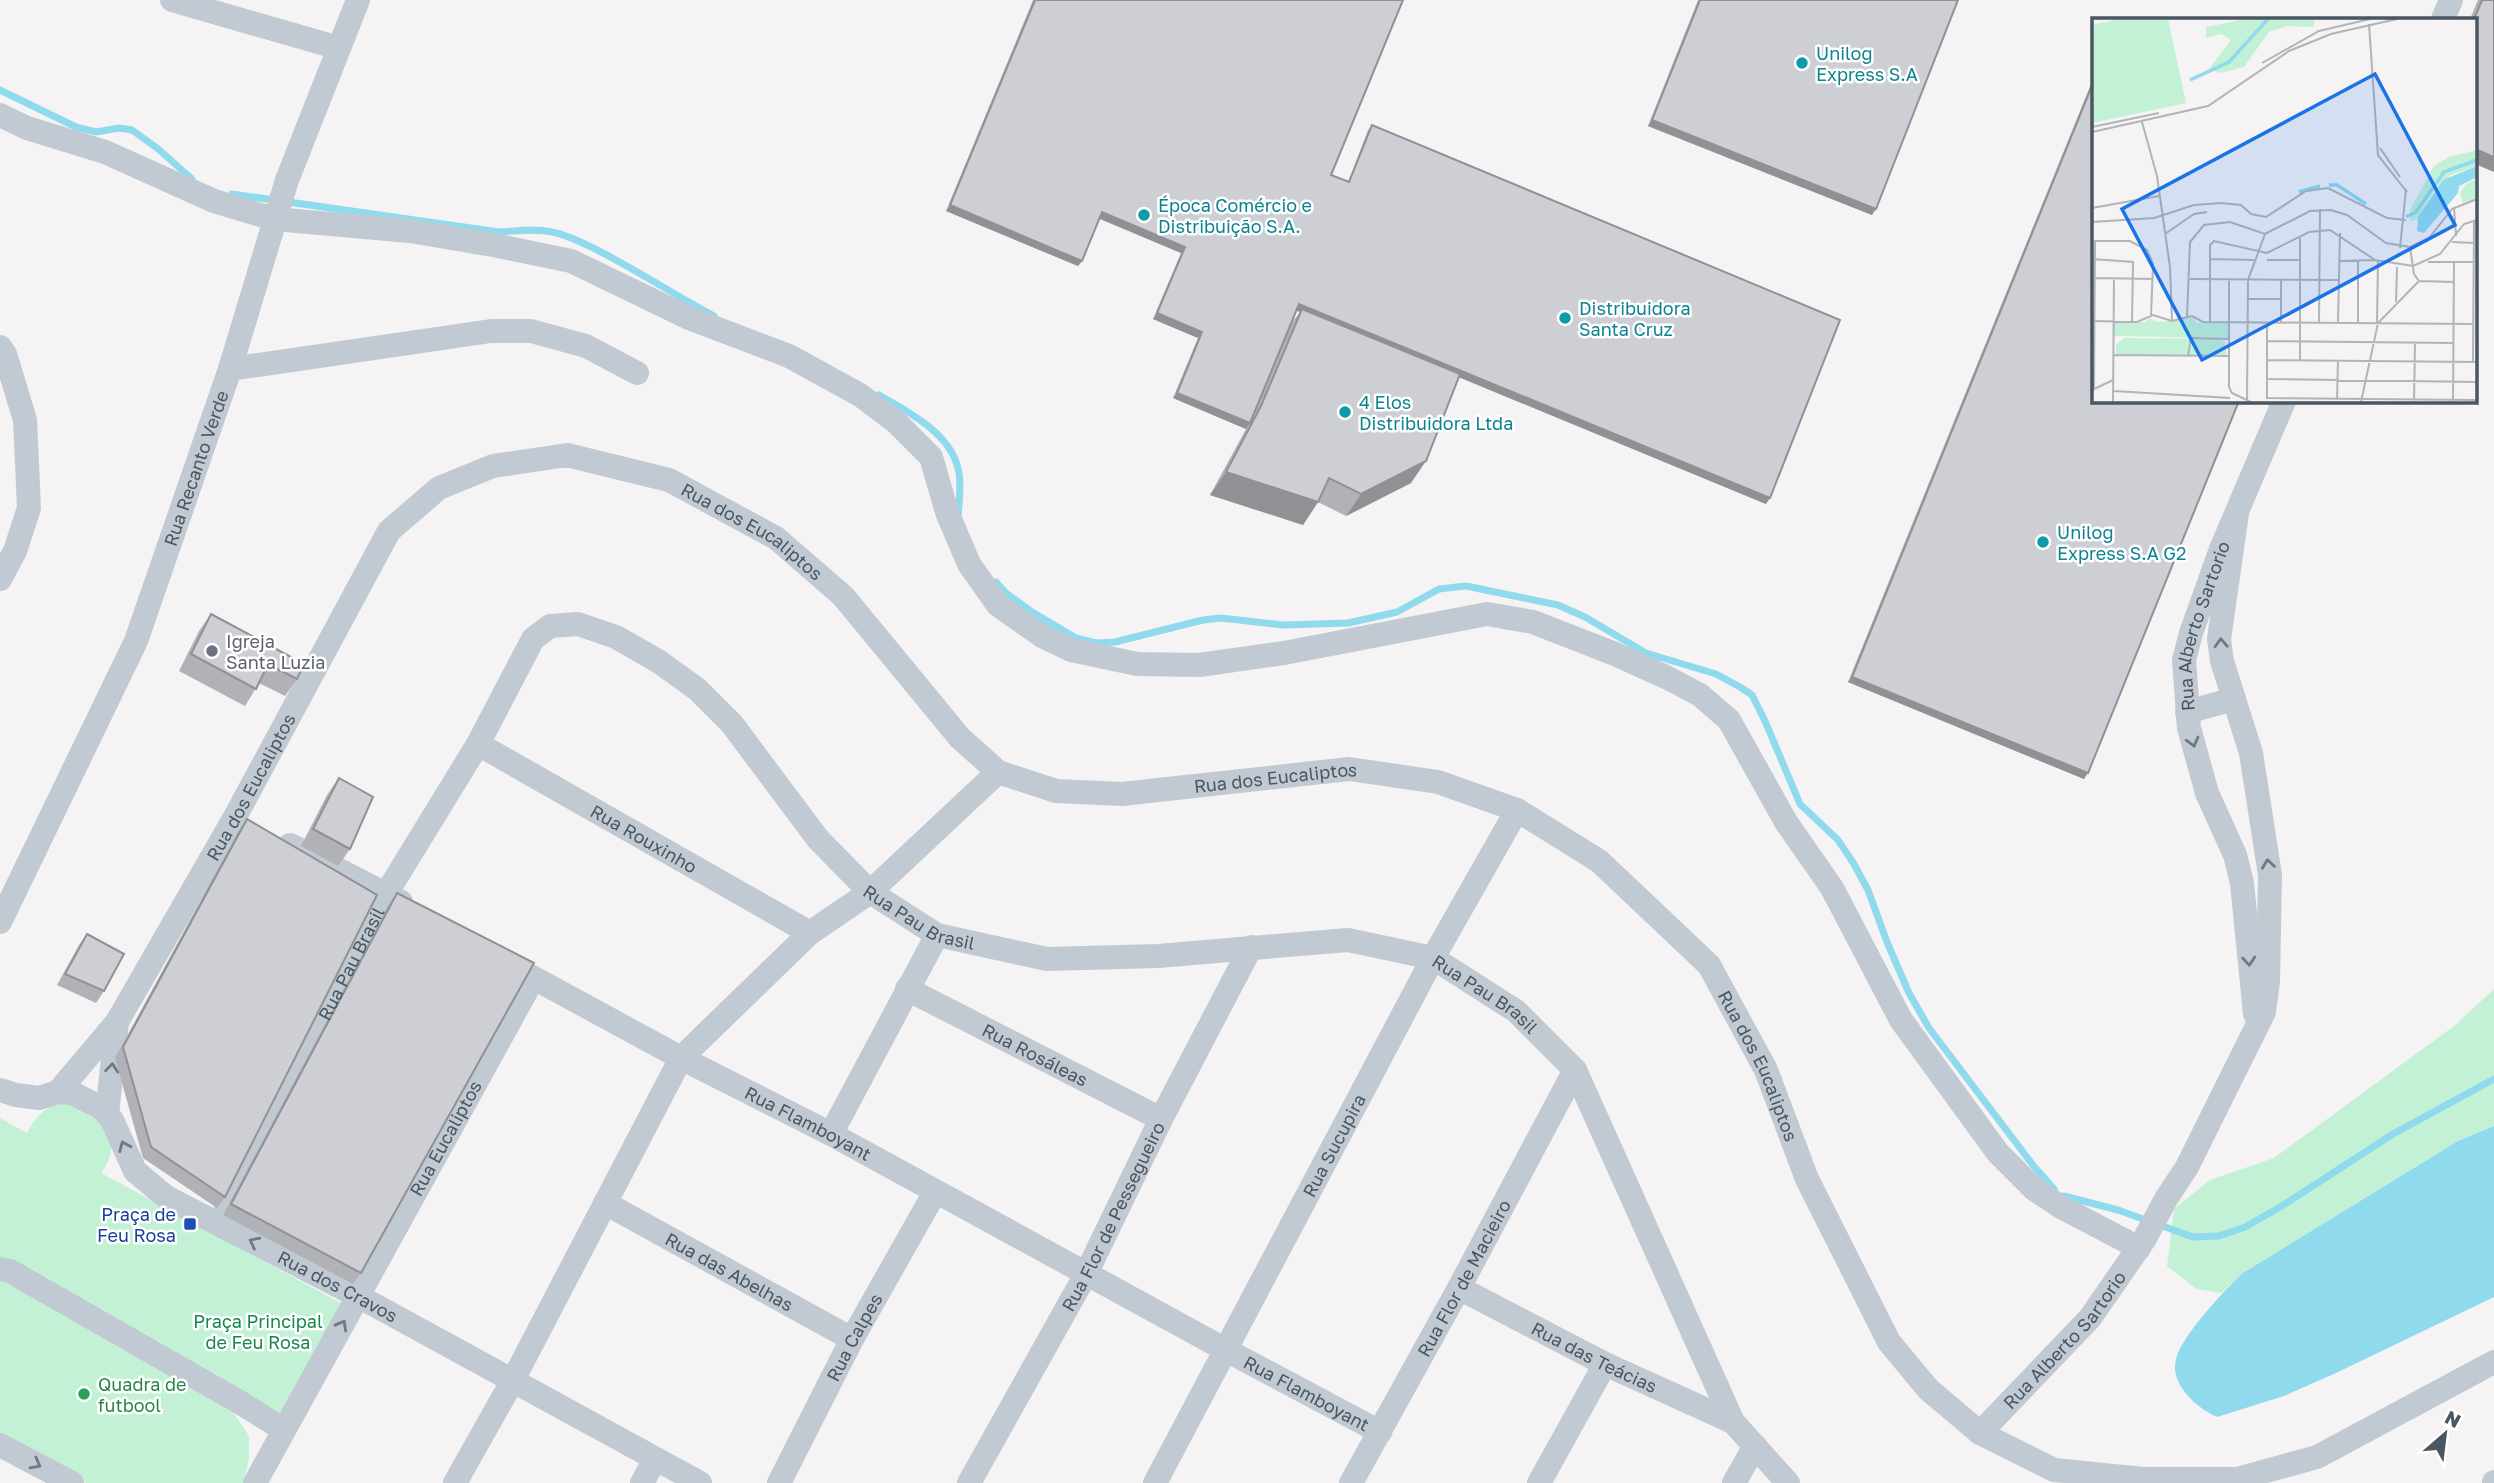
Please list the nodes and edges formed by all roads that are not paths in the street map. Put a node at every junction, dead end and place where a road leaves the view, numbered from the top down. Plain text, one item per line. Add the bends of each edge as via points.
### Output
1 (172, 0) edge
2 (358, 0) edge
3 (2451, 0) edge
4 (2443, 18) edge
5 (339, 48) junction
6 (0, 115) edge
7 (276, 214) junction
8 (0, 347) edge
9 (230, 369) junction
10 (637, 373) dead end
11 (2284, 402) edge
12 (2237, 513) junction
13 (0, 579) edge
14 (2234, 699) junction
15 (2187, 712) junction
16 (478, 744) junction
17 (998, 772) junction
18 (1517, 810) junction
19 (236, 817) junction
20 (870, 892) junction
21 (386, 894) junction
22 (421, 914) edge
23 (0, 922) edge
24 (810, 933) junction
25 (937, 935) junction
26 (1251, 947) junction
27 (479, 948) edge
28 (1433, 958) junction
29 (533, 979) junction
30 (907, 989) junction
31 (117, 1022) junction
32 (2256, 1028) junction
33 (681, 1058) junction
34 (1575, 1070) junction
35 (0, 1090) edge
36 (58, 1092) junction
37 (107, 1114) junction
38 (1161, 1119) junction
39 (831, 1134) junction
40 (935, 1192) junction
41 (605, 1203) junction
42 (219, 1224) junction
43 (2141, 1244) junction
44 (0, 1269) edge
45 (1086, 1273) junction
46 (1459, 1288) junction
47 (358, 1296) junction
48 (852, 1339) junction
49 (1226, 1350) junction
50 (2494, 1362) edge
51 (1605, 1364) junction
52 (513, 1380) junction
53 (1733, 1422) junction
54 (284, 1430) junction
55 (1380, 1432) junction
56 (1980, 1433) junction
57 (0, 1445) edge
58 (1755, 1446) junction
59 (655, 1459) junction
60 (2052, 1476) edge
61 (72, 1483) edge
62 (255, 1483) edge
63 (455, 1483) edge
64 (642, 1483) edge
65 (700, 1483) edge
66 (779, 1483) edge
67 (969, 1483) edge
68 (1155, 1483) edge
69 (1351, 1483) edge
70 (1539, 1483) edge
71 (1734, 1483) edge
72 (1788, 1483) edge

1 - 5 street
2 - 5 street, Rua Recanto Verde
3 - 4 street
5 - 7 street, Rua Recanto Verde
6 - 7 street via 104,152 214,201
7 - 9 street, Rua Recanto Verde
7 - 43 street via 493,245 571,261 689,318 789,356 860,395 931,457 969,564 998,605 1071,650 1137,664 1199,665 1487,614 1545,626 1700,695 1729,720 1786,822 1832,888 1901,1020 1998,1153 2061,1208
8 - 13 street via 25,420 29,508
9 - 10 street via 491,331 531,331 586,346
9 - 23 street, Rua Recanto Verde via 136,641
11 - 12 street, Rua Alberto Sartorio
14 -> 12 street, Rua Alberto Sartorio via 2219,639
12 - 15 street, Rua Alberto Sartorio via 2184,660
14 - 15 street
32 -> 14 street, Rua Alberto Sartorio via 2268,991 2270,875 2251,753
15 -> 32 street, Rua Alberto Sartorio via 2207,793 2235,855 2242,883
16 - 20 street, Rua Pau Brasil via 533,639 550,626 578,624 616,637 668,668 723,715 818,839
16 - 21 street, Rua Pau Brasil
16 - 24 street, Rua Rouxinho
17 - 18 street, Rua dos Eucaliptos via 1056,791 1122,794 1349,769 1438,782
17 - 19 street, Rua dos Eucaliptos via 960,738 843,596 776,538 669,480 567,455 493,466 439,488 389,531
17 - 20 street
18 - 28 street, Rua Sucupira
18 - 56 street, Rua dos Eucaliptos via 1599,861 1709,965 1766,1070 1807,1180 1889,1342 1928,1389
19 - 21 street
19 - 31 street, Rua dos Eucaliptos
20 - 24 street
20 - 25 street, Rua Pau Brasil
21 - 22 street
21 - 42 street, Rua Pau Brasil
24 - 33 street
25 - 26 street, Rua Pau Brasil via 1047,959 1158,956
25 - 30 street
26 - 28 street, Rua Pau Brasil via 1348,940
26 - 38 street, Rua Flor de Pessegueiro
27 - 29 street, Rua Flamboyant
28 - 34 street, Rua Pau Brasil via 1516,1011
28 - 49 street, Rua Sucupira
29 - 33 street, Rua Flamboyant
29 - 47 street, Rua Eucaliptos
30 - 38 street, Rua Rosáleas
30 - 39 street
31 - 36 street, Rua dos Eucaliptos
37 -> 31 street, Rua dos Eucaliptos
32 - 43 street, Rua Alberto Sartorio via 2187,1167
33 - 39 street, Rua Flamboyant
33 - 41 street
34 - 46 street, Rua Flor de Macieiro
34 - 53 street, Rua Pau Brasil
35 - 36 street via 39,1098
36 - 37 street via 72,1093
42 -> 37 street, Rua dos Cravos via 166,1197 135,1171
38 - 45 street, Rua Flor de Pessegueiro
39 - 40 street, Rua Flamboyant
40 - 45 street, Rua Flamboyant
40 - 48 street, Rua Calpes
41 - 48 street, Rua das Abelhas
41 - 52 street
47 -> 42 street, Rua dos Cravos
43 - 56 street, Rua Alberto Sartorio via 2090,1318
44 - 54 street
45 - 49 street, Rua Flamboyant
45 - 67 street, Rua Flor de Pessegueiro
46 - 51 street, Rua das Teácias
46 - 55 street, Rua Flor de Macieiro
47 - 52 street, Rua dos Cravos
54 -> 47 street, Rua Eucaliptos
48 - 66 street, Rua Calpes
49 - 55 street, Rua Flamboyant
49 - 68 street, Rua Sucupira
50 - 60 street, Rua dos Eucaliptos via 2317,1457 2238,1479
51 - 53 street, Rua das Teácias
51 - 70 street
52 - 59 street, Rua dos Cravos
52 - 63 street
53 - 58 street, Rua Pau Brasil
54 - 62 street, Rua Eucaliptos
55 - 69 street, Rua Flor de Macieiro
56 - 60 street, Rua dos Eucaliptos
57 -> 61 street
58 - 71 street
58 - 72 street, Rua Pau Brasil
59 - 64 street
59 - 65 street, Rua dos Cravos

